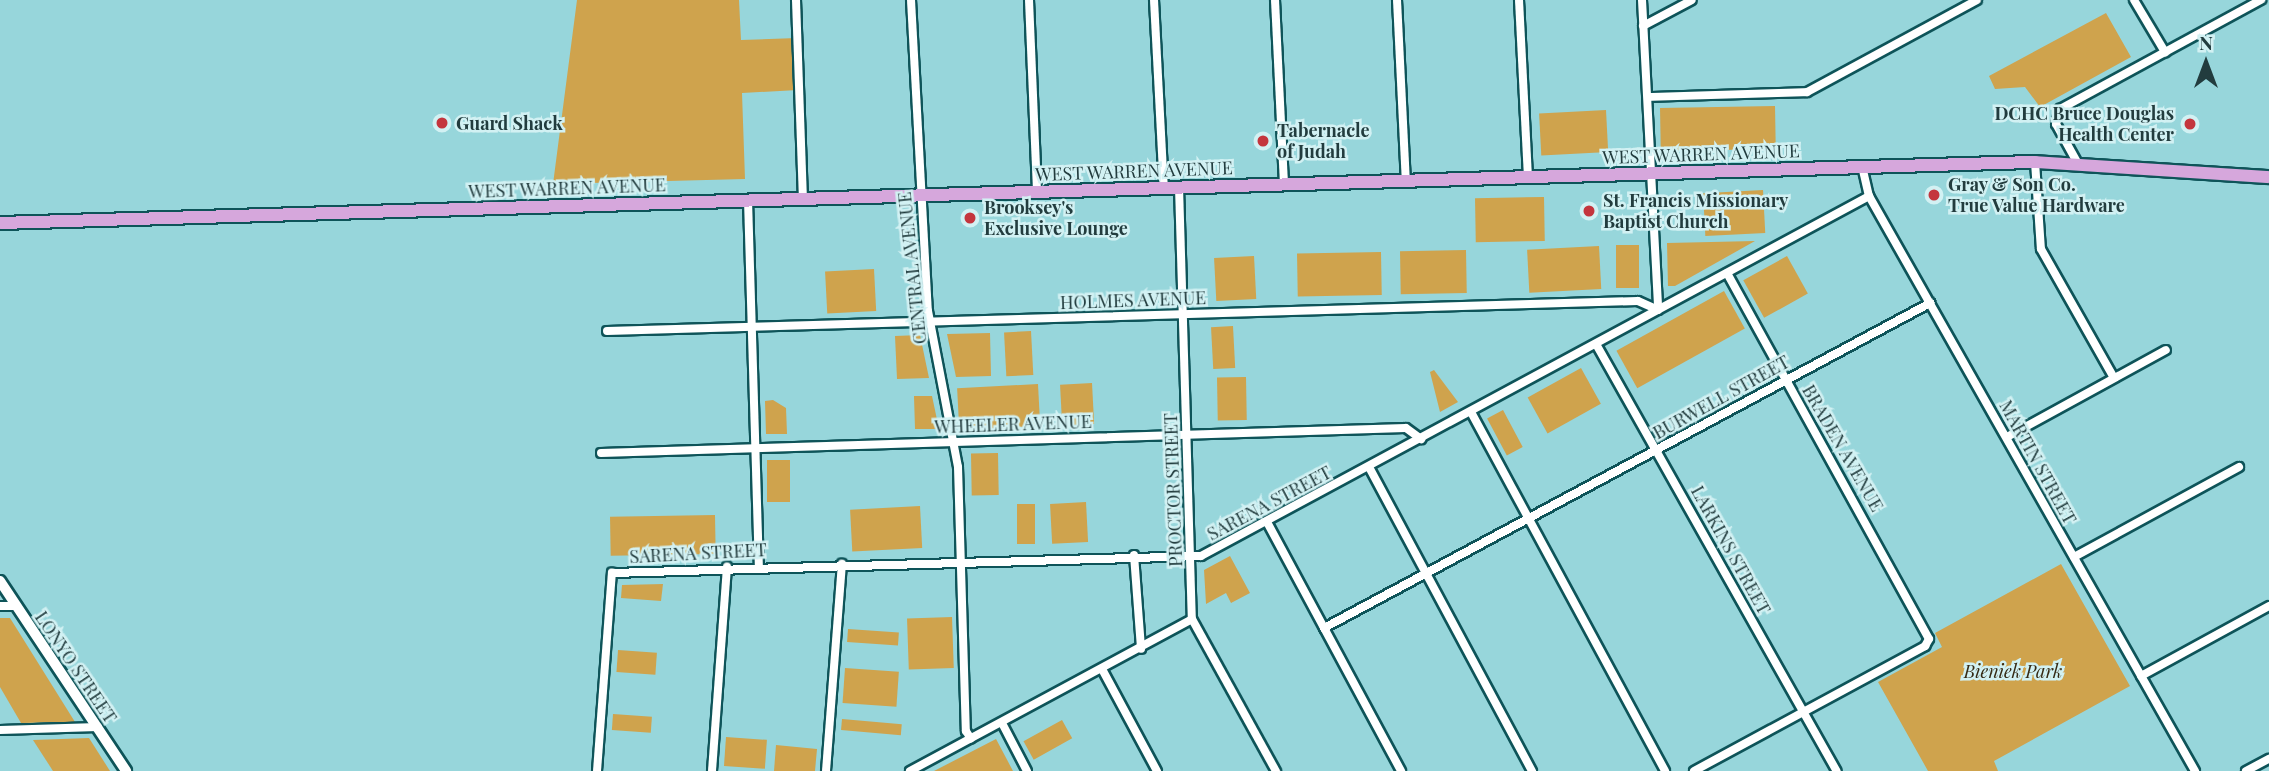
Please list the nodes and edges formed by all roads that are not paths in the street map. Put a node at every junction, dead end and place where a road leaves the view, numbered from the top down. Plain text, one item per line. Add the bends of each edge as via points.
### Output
1 (796, 0) edge
2 (911, 0) edge
3 (1029, 0) edge
4 (1154, 0) edge
5 (1275, 0) edge
6 (1397, 0) edge
7 (1520, 0) edge
8 (1642, 0) edge
9 (1692, 0) edge
10 (1977, 0) edge
11 (2134, 0) edge
12 (2261, 0) edge
13 (1643, 26) junction
14 (2165, 52) junction
15 (1648, 97) junction
16 (2035, 162) junction
17 (2077, 162) junction
18 (1862, 166) junction
19 (1650, 173) junction
20 (1528, 177) junction
21 (2269, 177) edge
22 (1406, 181) junction
23 (1284, 184) junction
24 (1179, 187) junction
25 (1164, 188) junction
26 (1037, 192) junction
27 (920, 195) junction
28 (1870, 196) junction
29 (803, 199) junction
30 (748, 200) junction
31 (0, 223) edge
32 (1727, 273) junction
33 (1930, 303) junction
34 (1658, 310) junction
35 (1183, 314) junction
36 (930, 322) junction
37 (752, 327) junction
38 (607, 331) dead end
39 (1596, 344) junction
40 (2166, 350) dead end
41 (2114, 378) junction
42 (1786, 379) junction
43 (1471, 412) junction
44 (1187, 434) junction
45 (2007, 437) junction
46 (1421, 439) junction
47 (955, 441) junction
48 (756, 447) junction
49 (1656, 450) junction
50 (601, 453) dead end
51 (1369, 467) junction
52 (2239, 467) dead end
53 (1528, 519) junction
54 (1267, 522) junction
55 (1134, 555) junction
56 (1190, 555) junction
57 (2074, 557) junction
58 (962, 560) junction
59 (842, 564) junction
60 (759, 566) junction
61 (727, 567) junction
62 (1426, 573) junction
63 (0, 581) edge
64 (0, 606) edge
65 (16, 606) junction
66 (2269, 606) edge
67 (1192, 619) junction
68 (1324, 628) junction
69 (1141, 649) junction
70 (1102, 669) junction
71 (2141, 676) junction
72 (1804, 711) junction
73 (1002, 723) junction
74 (98, 727) junction
75 (0, 730) edge
76 (971, 739) junction
77 (2269, 758) edge
78 (126, 771) edge
79 (597, 771) edge
80 (712, 771) edge
81 (827, 771) edge
82 (910, 771) edge
83 (1027, 771) edge
84 (1157, 771) edge
85 (1276, 771) edge
86 (1401, 771) edge
87 (1532, 771) edge
88 (1665, 771) edge
89 (1694, 771) edge
90 (1837, 771) edge
91 (2194, 771) edge
92 (2246, 771) edge

1 - 29 street
2 - 27 street, CENTRAL AVENUE
3 - 26 street
4 - 25 street
5 - 23 street
6 - 22 street
7 - 20 street
8 - 13 street
9 - 13 street
10 - 15 street via 1807,92
11 - 14 street
12 - 14 street
13 - 15 street
14 - 17 street via 2060,109 2056,124
15 - 19 street
16 - 17 main road, WEST WARREN AVENUE
16 - 18 main road, WEST WARREN AVENUE
16 - 41 street via 2041,249
17 - 21 main road, WEST WARREN AVENUE
18 - 19 main road, WEST WARREN AVENUE
18 - 28 street, MARTIN STREET
19 - 20 main road, WEST WARREN AVENUE
19 - 34 street
20 - 22 main road, WEST WARREN AVENUE
22 - 23 main road, WEST WARREN AVENUE
23 - 24 main road, WEST WARREN AVENUE
24 - 25 main road, WEST WARREN AVENUE
24 - 35 street, PROCTOR STREET
25 - 26 main road, WEST WARREN AVENUE
26 - 27 main road, WEST WARREN AVENUE
27 - 29 main road, WEST WARREN AVENUE
27 - 36 street, CENTRAL AVENUE
28 - 32 street, SARENA STREET
28 - 33 street, MARTIN STREET
29 - 30 main road, WEST WARREN AVENUE
30 - 31 main road, WEST WARREN AVENUE
30 - 37 street
32 - 34 street, SARENA STREET
32 - 42 street, BRADEN AVENUE
33 - 42 street, BURWELL STREET
33 - 45 street, MARTIN STREET
34 - 35 street, HOLMES AVENUE via 1638,301
34 - 39 street, SARENA STREET
35 - 36 street, HOLMES AVENUE
35 - 44 street, PROCTOR STREET
36 - 37 street, HOLMES AVENUE
36 - 47 street, CENTRAL AVENUE
37 - 38 street, HOLMES AVENUE
37 - 48 street
39 - 43 street, SARENA STREET
39 - 49 street, LARKINS STREET
40 - 41 street
41 - 45 street
42 - 49 street, BURWELL STREET
42 - 72 street, BRADEN AVENUE via 1929,639 1925,646
43 - 46 street, SARENA STREET
43 - 53 street
44 - 46 street, WHEELER AVENUE via 1406,428
44 - 47 street, WHEELER AVENUE
44 - 56 street, PROCTOR STREET
45 - 57 street, MARTIN STREET
46 - 51 street, SARENA STREET
47 - 48 street, WHEELER AVENUE
47 - 58 street, CENTRAL AVENUE
48 - 50 street, WHEELER AVENUE
48 - 60 street
49 - 53 street, BURWELL STREET
49 - 72 street, LARKINS STREET
51 - 54 street, SARENA STREET
51 - 62 street
52 - 57 street
53 - 62 street, BURWELL STREET
53 - 88 street
54 - 56 street, SARENA STREET via 1201,556
54 - 68 street
55 - 56 street, SARENA STREET
55 - 58 street, SARENA STREET
55 - 69 street
56 - 67 street, PROCTOR STREET
57 - 71 street, MARTIN STREET
58 - 59 street, SARENA STREET
58 - 76 street, CENTRAL AVENUE via 966,731
59 - 60 street, SARENA STREET
59 - 81 street
60 - 61 street, SARENA STREET
61 - 79 street, SARENA STREET via 612,573
61 - 80 street
62 - 68 street, BURWELL STREET
62 - 87 street
63 - 65 street, LONYO STREET
64 - 65 street
65 - 74 street, LONYO STREET
66 - 71 street
67 - 69 street
67 - 85 street, PROCTOR STREET
68 - 86 street
69 - 70 street
70 - 73 street
70 - 84 street
71 - 91 street, MARTIN STREET
72 - 89 street
72 - 90 street, LARKINS STREET
73 - 76 street
73 - 83 street
74 - 75 street
74 - 78 street, LONYO STREET
76 - 82 street
77 - 92 street

